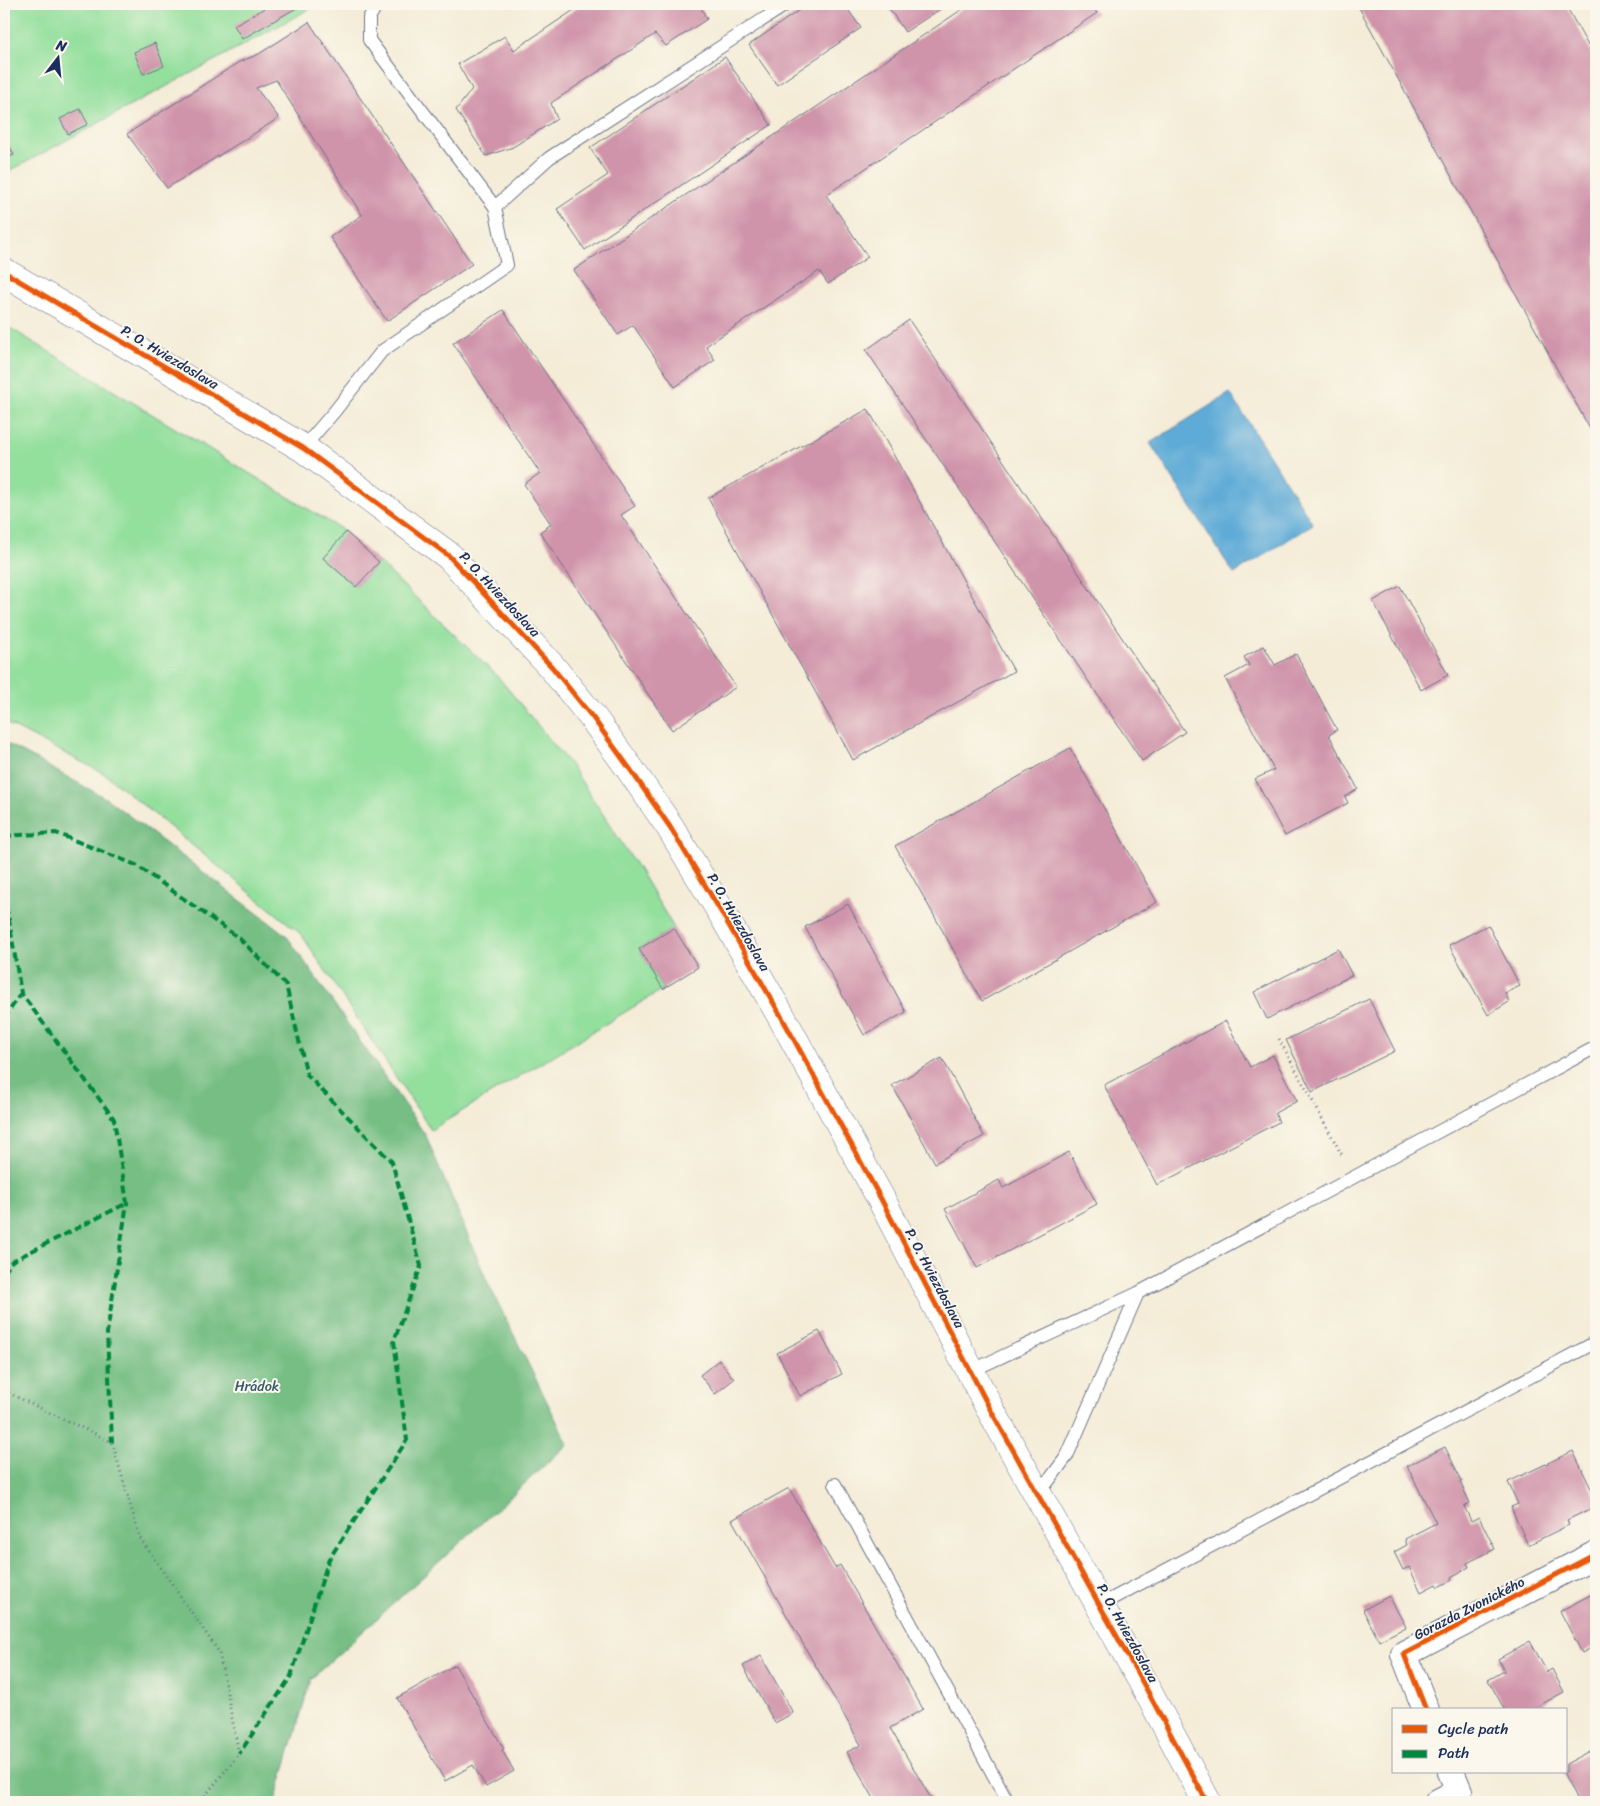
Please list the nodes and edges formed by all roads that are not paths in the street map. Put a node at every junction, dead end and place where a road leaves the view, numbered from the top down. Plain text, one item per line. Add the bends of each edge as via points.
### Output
1 (377, 4) edge
2 (787, 4) edge
3 (495, 207) junction
4 (4, 272) edge
5 (303, 448) junction
6 (1596, 1047) edge
7 (1138, 1293) junction
8 (1596, 1342) edge
9 (971, 1371) junction
10 (835, 1484) dead end
11 (1038, 1495) junction
12 (1596, 1554) edge
13 (1100, 1605) junction
14 (1425, 1708) edge
15 (1008, 1802) edge
16 (1207, 1802) edge

1 - 3 lane via 369,18 369,40
2 - 3 lane via 550,158
3 - 5 lane via 507,265 382,351
4 - 5 street, P. O. Hviezdoslava
5 - 9 street, P. O. Hviezdoslava via 449,556 552,667 630,769 670,827 785,1023
6 - 7 lane
7 - 9 lane
7 - 11 lane via 1068,1456
8 - 13 lane
9 - 11 street, P. O. Hviezdoslava
10 - 15 lane
11 - 13 street, P. O. Hviezdoslava
12 - 14 street, Gorazda Zvonického via 1404,1654
13 - 16 street, P. O. Hviezdoslava

